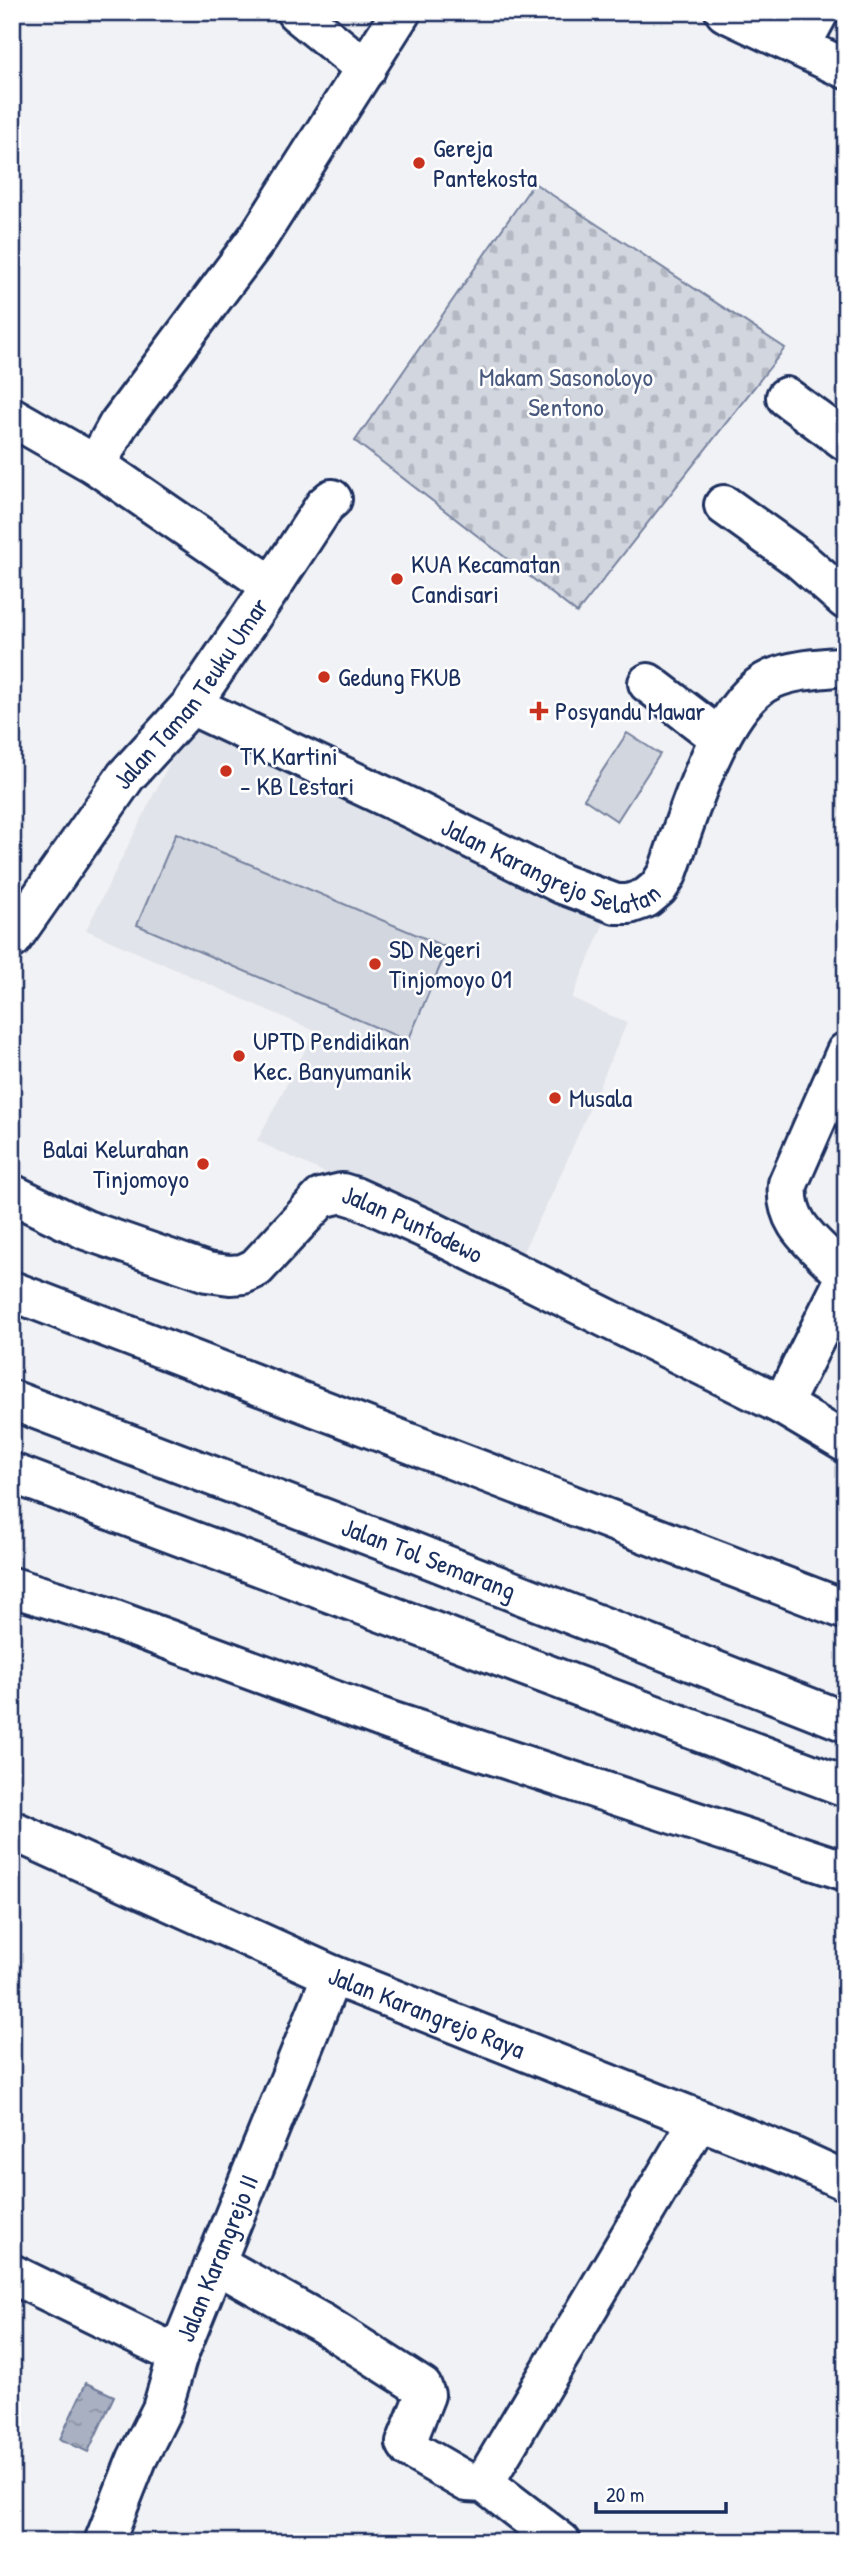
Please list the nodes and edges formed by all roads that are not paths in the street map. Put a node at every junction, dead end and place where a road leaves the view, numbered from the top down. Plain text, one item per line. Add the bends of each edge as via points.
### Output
1 (296, 12) edge
2 (401, 12) edge
3 (725, 12) edge
4 (819, 12) edge
5 (800, 47) junction
6 (366, 69) junction
7 (846, 69) edge
8 (786, 397) dead end
9 (12, 417) edge
10 (846, 441) edge
11 (96, 465) junction
12 (332, 499) dead end
13 (724, 505) dead end
14 (272, 586) junction
15 (846, 600) edge
16 (846, 666) edge
17 (648, 683) dead end
18 (191, 705) junction
19 (720, 738) junction
20 (12, 939) edge
21 (846, 1052) edge
22 (12, 1194) edge
23 (12, 1292) edge
24 (12, 1400) edge
25 (782, 1405) junction
26 (846, 1443) edge
27 (12, 1473) edge
28 (12, 1587) edge
29 (846, 1609) edge
30 (846, 1722) edge
31 (846, 1787) edge
32 (12, 1830) edge
33 (846, 1871) edge
34 (332, 1975) junction
35 (699, 2120) junction
36 (846, 2181) edge
37 (215, 2263) junction
38 (12, 2274) edge
39 (178, 2355) junction
40 (484, 2483) junction
41 (104, 2542) edge
42 (561, 2542) edge

1 - 6 main road
2 - 6 main road
3 - 5 main road
4 - 5 main road
5 - 7 main road
6 - 11 main road via 259,236 118,425
8 - 10 main road
9 - 11 main road, Jalan Taman Teuku Umar
11 - 14 main road, Jalan Taman Teuku Umar
12 - 14 main road
13 - 15 main road via 798,558
14 - 18 main road, Jalan Taman Teuku Umar
16 - 19 main road, Jalan Karangrejo Selatan via 793,672 770,680 750,694
17 - 19 main road
18 - 19 main road, Jalan Karangrejo Selatan via 562,884 616,904 646,898 667,874
18 - 20 main road, Jalan Taman Teuku Umar via 126,776
21 - 25 main road via 788,1184 787,1196 797,1225 838,1268 842,1285
22 - 25 main road, Jalan Puntodewo via 86,1230 207,1272 230,1275 256,1268 321,1198 342,1193 431,1231
23 - 29 main road
24 - 30 main road, Jalan Tol Semarang
25 - 26 main road, Jalan Puntodewo
27 - 31 main road
28 - 33 main road via 96,1613 390,1721
32 - 34 main road, Jalan Karangrejo Raya
34 - 35 main road, Jalan Karangrejo Raya
34 - 37 main road, Jalan Karangrejo II
35 - 36 main road, Jalan Karangrejo Raya
35 - 40 main road
37 - 39 main road, Jalan Karangrejo II
37 - 40 main road via 322,2323 422,2387 425,2395 407,2446 467,2482
38 - 39 main road
39 - 41 main road, Jalan Karangrejo II via 162,2409
40 - 42 main road

